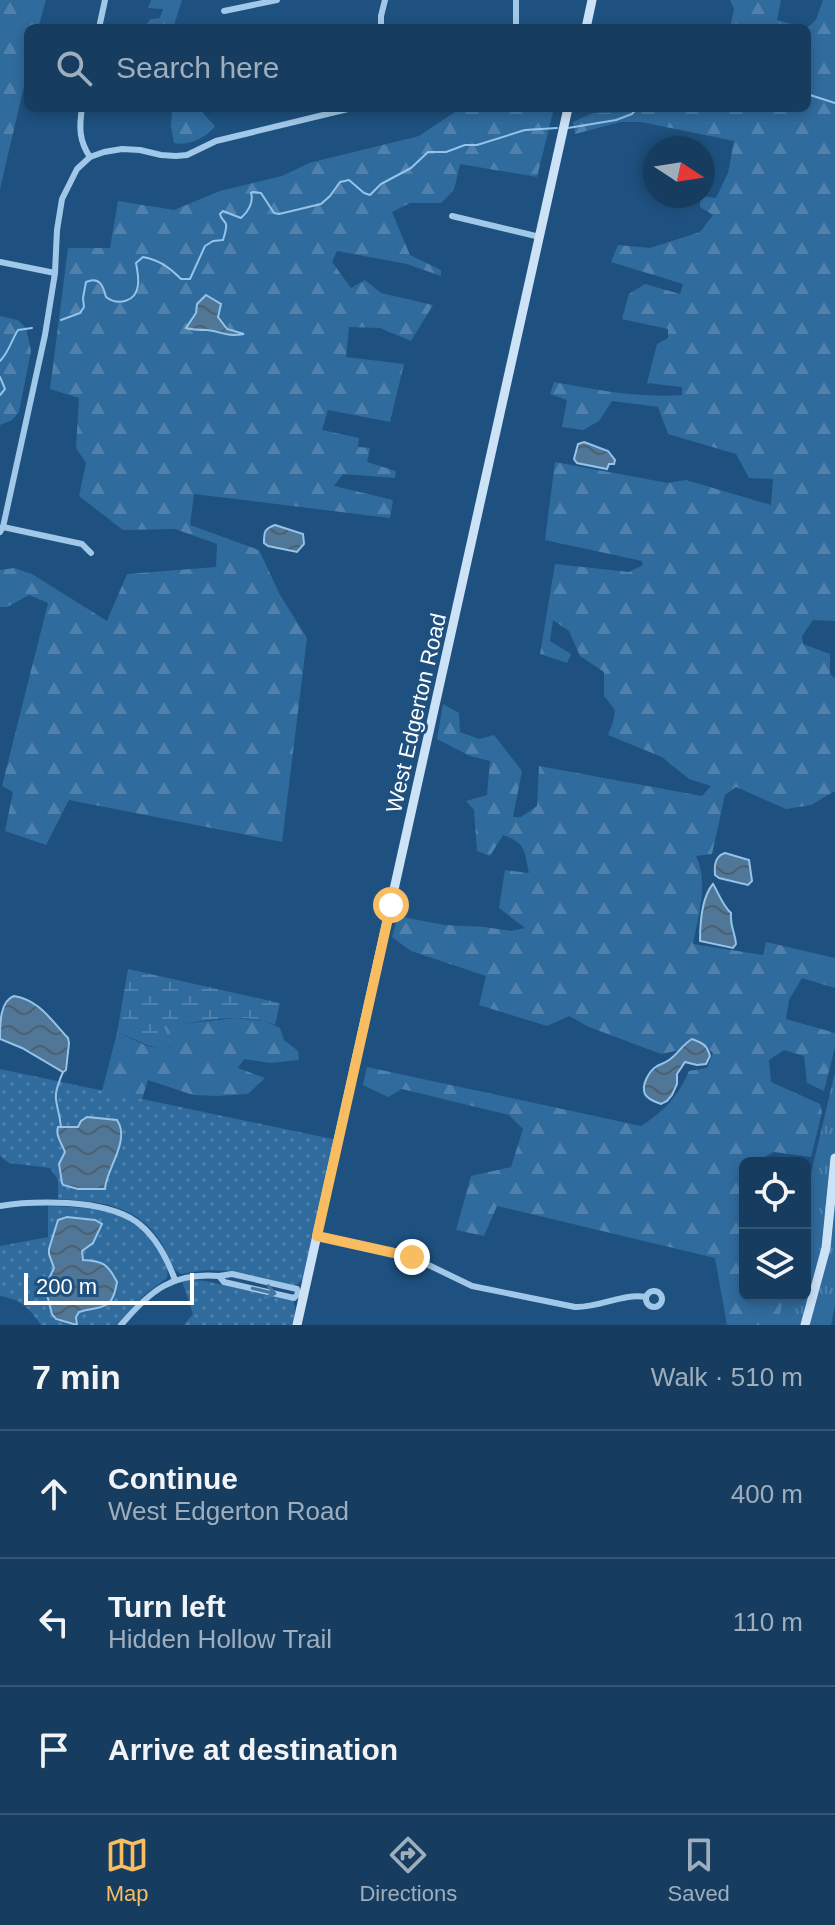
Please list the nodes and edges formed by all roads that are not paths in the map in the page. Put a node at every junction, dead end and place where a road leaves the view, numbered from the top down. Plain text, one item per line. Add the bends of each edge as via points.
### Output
1 (105, 0) edge
2 (277, 0) edge
3 (385, 0) edge
4 (516, 0) edge
5 (592, 0) edge
6 (224, 11) dead end
7 (100, 24) edge
8 (381, 24) edge
9 (516, 24) edge
10 (587, 24) edge
11 (82, 112) edge
12 (336, 112) edge
13 (567, 112) edge
14 (90, 157) junction
15 (452, 216) dead end
16 (540, 237) junction
17 (0, 262) edge
18 (55, 273) junction
19 (1, 529) edge
20 (91, 553) dead end
21 (835, 1158) edge
22 (0, 1206) edge
23 (317, 1236) junction
24 (175, 1280) junction
25 (301, 1295) junction
26 (646, 1297) dead end
27 (121, 1325) edge
28 (297, 1325) edge
29 (805, 1325) edge

1 - 7 street
2 - 6 street
3 - 8 street
4 - 9 street
5 - 10 street
11 - 14 street via 82,145
12 - 14 street via 216,141 187,155 122,149
13 - 16 street, West Edgerton Road
14 - 18 street via 77,169 62,199
15 - 16 street
16 - 23 street, West Edgerton Road
17 - 18 street
18 - 19 street
19 - 20 street via 82,544
21 - 29 street via 826,1248
22 - 24 street via 53,1202 117,1211 154,1237
23 - 25 street, West Edgerton Road
23 - 26 street via 412,1257 472,1286 575,1307
24 - 25 street via 232,1274 297,1289
24 - 27 street via 154,1291
25 - 28 street, West Edgerton Road

